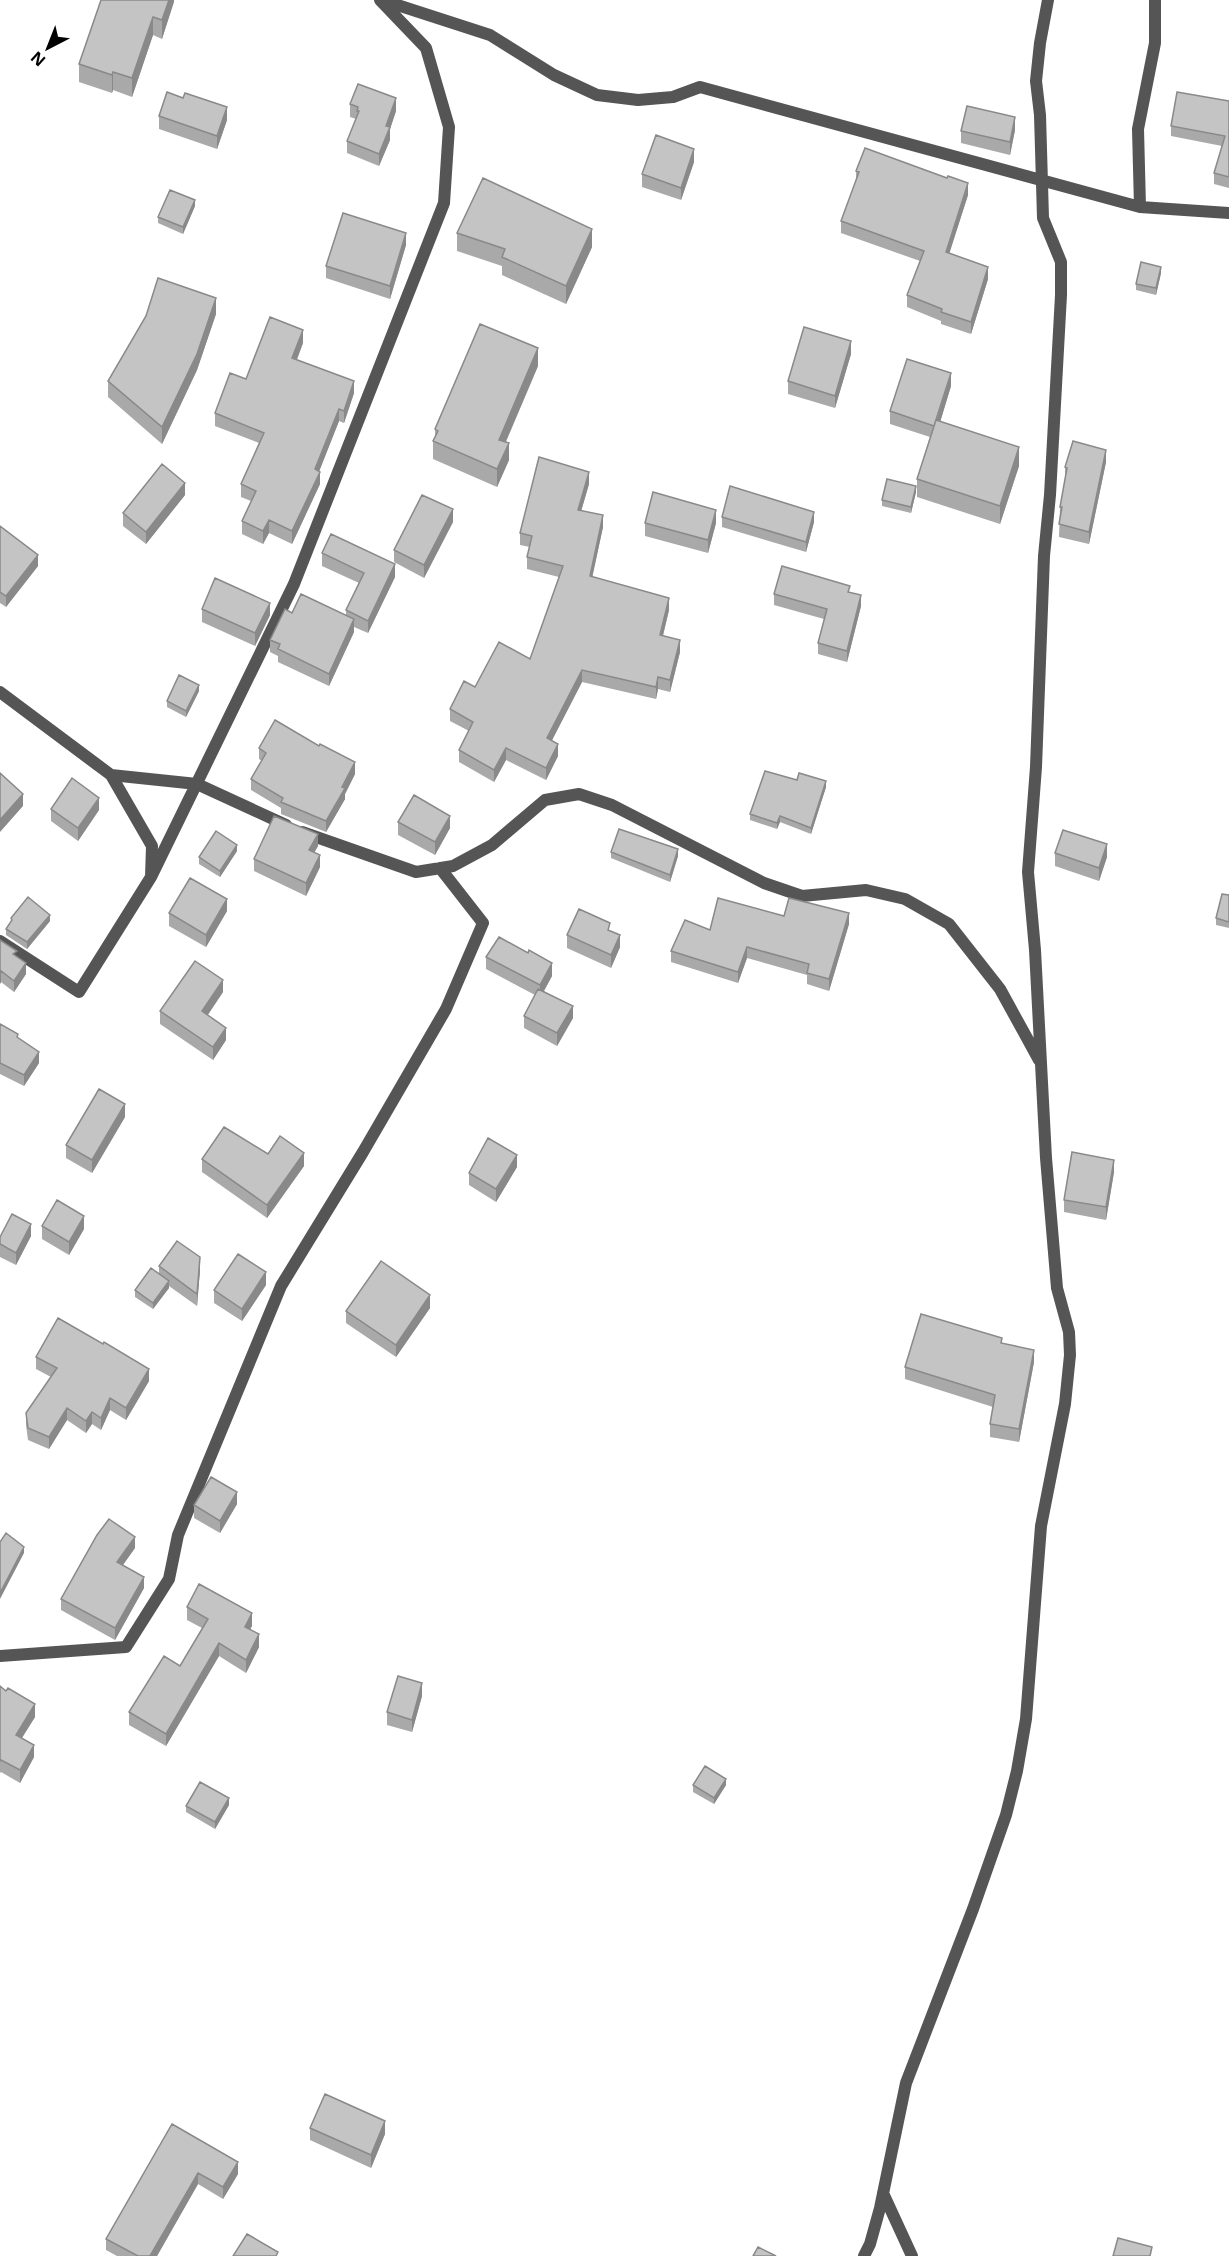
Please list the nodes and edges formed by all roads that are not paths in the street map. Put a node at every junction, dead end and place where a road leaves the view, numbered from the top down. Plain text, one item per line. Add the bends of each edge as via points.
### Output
1 (381, 0) edge
2 (1048, 0) edge
3 (1155, 0) edge
4 (1042, 179) junction
5 (1140, 207) junction
6 (1229, 213) edge
7 (0, 692) edge
8 (111, 775) junction
9 (197, 784) junction
10 (440, 868) junction
11 (151, 877) junction
12 (0, 941) edge
13 (1041, 1063) junction
14 (0, 1656) edge
15 (883, 2193) junction
16 (864, 2256) edge
17 (912, 2256) edge

1 - 4 street via 490,35 554,75 597,95 638,100 673,97 700,87
1 - 9 street via 426,48 449,127 444,203 294,584
2 - 4 street via 1036,81
3 - 5 street via 1155,43 1138,129
4 - 5 street
4 - 13 street via 1043,218 1061,262 1061,295 1028,872
5 - 6 street
7 - 8 street
8 - 9 street
8 - 11 street via 152,846
9 - 10 street via 300,831 416,872
9 - 11 street
10 - 13 street via 453,866 492,845 545,800 579,794 612,805 764,883 802,896 866,890 905,899 949,924 1000,989
10 - 14 street via 483,923 446,1009 281,1286 178,1536 169,1579 126,1647
11 - 12 street via 79,992
13 - 15 street via 1056,1288 1069,1332 1070,1355 1065,1404 1041,1526 1026,1719 1006,1815 906,2084
15 - 16 street
15 - 17 street

